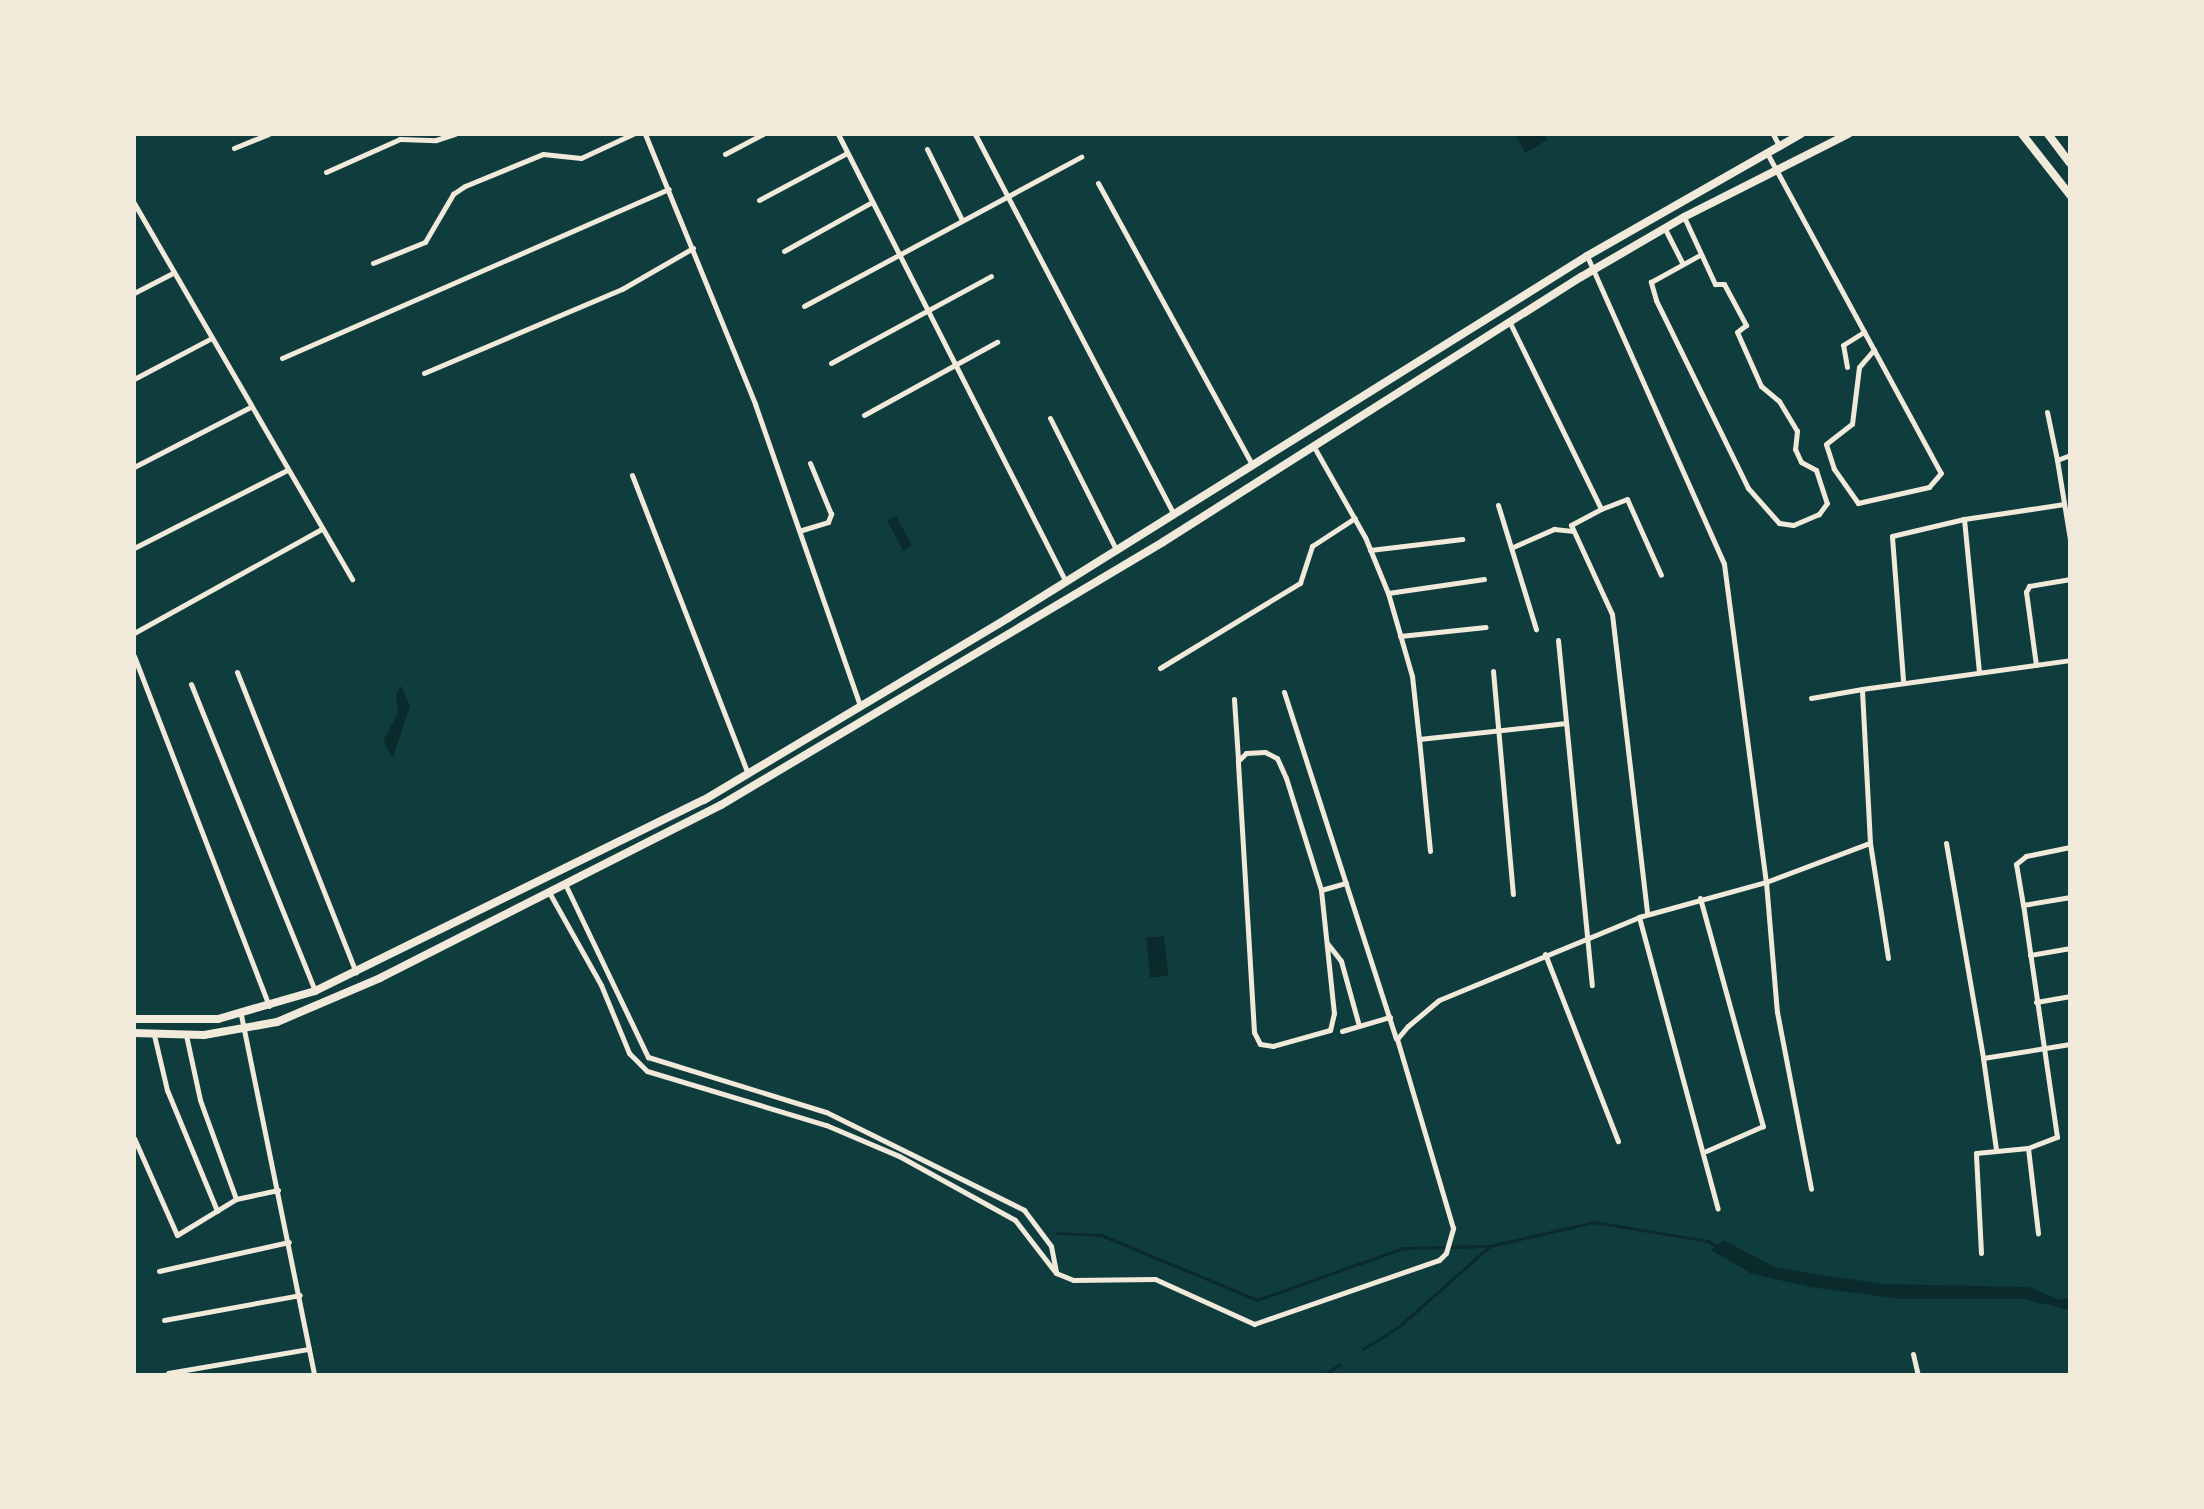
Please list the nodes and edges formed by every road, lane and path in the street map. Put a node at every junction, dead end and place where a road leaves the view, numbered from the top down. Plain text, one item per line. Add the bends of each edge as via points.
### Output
1 (268, 134) edge
2 (455, 134) edge
3 (633, 134) edge
4 (645, 134) edge
5 (763, 134) edge
6 (838, 134) edge
7 (975, 134) edge
8 (1773, 134) edge
9 (1801, 134) edge
10 (1848, 134) edge
11 (2022, 134) edge
12 (2048, 134) edge
13 (1779, 146) junction
14 (234, 148) dead end
15 (927, 149) dead end
16 (847, 153) junction
17 (1767, 153) junction
18 (725, 154) dead end
19 (1081, 157) dead end
20 (2070, 163) edge
21 (1776, 171) junction
22 (326, 172) dead end
23 (1098, 183) dead end
24 (669, 189) junction
25 (1007, 194) junction
26 (2070, 195) edge
27 (759, 200) dead end
28 (872, 202) junction
29 (134, 203) edge
30 (1684, 217) junction
31 (962, 220) junction
32 (1665, 229) junction
33 (693, 248) junction
34 (784, 251) dead end
35 (899, 255) junction
36 (1700, 255) junction
37 (1587, 256) junction
38 (373, 263) dead end
39 (1683, 264) junction
40 (1594, 271) junction
41 (171, 274) junction
42 (991, 276) dead end
43 (134, 293) edge
44 (804, 306) dead end
45 (926, 308) junction
46 (1510, 323) junction
47 (1864, 332) junction
48 (210, 339) junction
49 (997, 342) dead end
50 (1874, 350) junction
51 (282, 358) dead end
52 (831, 363) dead end
53 (955, 365) junction
54 (1847, 367) dead end
55 (424, 373) dead end
56 (134, 379) edge
57 (250, 407) junction
58 (2047, 412) dead end
59 (864, 415) dead end
60 (1050, 418) dead end
61 (1313, 446) junction
62 (2070, 455) edge
63 (2057, 460) junction
64 (810, 463) dead end
65 (1252, 465) junction
66 (134, 467) edge
67 (287, 470) junction
68 (632, 475) dead end
69 (2064, 504) junction
70 (1498, 505) dead end
71 (1601, 509) junction
72 (1174, 514) junction
73 (1355, 518) junction
74 (1964, 519) junction
75 (322, 529) junction
76 (802, 530) junction
77 (1572, 531) junction
78 (1462, 539) dead end
79 (2070, 539) edge
80 (1513, 547) junction
81 (134, 548) edge
82 (1117, 550) junction
83 (1370, 550) junction
84 (1661, 575) dead end
85 (352, 579) dead end
86 (1484, 579) dead end
87 (2070, 579) edge
88 (1066, 582) junction
89 (1388, 593) junction
90 (1486, 627) dead end
91 (1536, 629) dead end
92 (134, 633) edge
93 (1399, 636) junction
94 (1558, 640) dead end
95 (134, 656) edge
96 (2070, 660) edge
97 (2036, 665) junction
98 (1160, 668) dead end
99 (1493, 671) dead end
100 (237, 672) dead end
101 (1979, 672) junction
102 (1903, 680) junction
103 (191, 684) dead end
104 (1862, 689) junction
105 (1284, 692) dead end
106 (1811, 698) dead end
107 (1234, 699) dead end
108 (860, 707) junction
109 (1566, 723) junction
110 (827, 727) junction
111 (1500, 729) junction
112 (834, 739) junction
113 (1419, 739) junction
114 (1238, 761) junction
115 (748, 774) junction
116 (1870, 843) junction
117 (1946, 843) dead end
118 (2070, 847) edge
119 (1430, 851) dead end
120 (1766, 882) junction
121 (1346, 883) junction
122 (566, 886) junction
123 (1321, 890) junction
124 (550, 894) junction
125 (1513, 894) dead end
126 (2070, 897) edge
127 (1700, 898) junction
128 (2023, 905) junction
129 (1647, 913) junction
130 (1639, 917) junction
131 (1588, 939) junction
132 (1326, 942) junction
133 (2070, 948) edge
134 (1545, 954) junction
135 (2030, 955) junction
136 (1888, 958) dead end
137 (374, 965) junction
138 (356, 972) junction
139 (380, 978) junction
140 (1592, 985) dead end
141 (315, 991) junction
142 (2070, 996) edge
143 (2036, 1002) junction
144 (269, 1007) junction
145 (241, 1015) junction
146 (1390, 1017) junction
147 (134, 1019) edge
148 (1359, 1026) junction
149 (245, 1029) junction
150 (1342, 1031) dead end
151 (134, 1033) edge
152 (154, 1035) junction
153 (186, 1035) junction
154 (1397, 1039) junction
155 (2070, 1044) edge
156 (2046, 1048) junction
157 (1983, 1058) junction
158 (695, 1073) junction
159 (691, 1086) junction
160 (134, 1138) edge
161 (1618, 1141) dead end
162 (2028, 1148) junction
163 (1996, 1149) junction
164 (1706, 1151) junction
165 (1811, 1189) dead end
166 (278, 1190) junction
167 (236, 1199) junction
168 (1718, 1209) dead end
169 (217, 1211) junction
170 (2038, 1233) dead end
171 (289, 1242) junction
172 (1981, 1253) dead end
173 (159, 1271) dead end
174 (1056, 1273) junction
175 (300, 1295) junction
176 (164, 1320) dead end
177 (309, 1349) junction
178 (1913, 1354) dead end
179 (168, 1373) dead end
180 (314, 1375) edge
181 (1918, 1375) edge
182 (2016, 1375) edge
183 (2025, 1375) edge

1 - 14 street
2 - 22 street via 436,140 400,139
3 - 38 street via 581,158 543,154 465,186 453,194 425,242
4 - 24 street
5 - 18 street
6 - 16 street
7 - 25 street
8 - 13 street
9 - 13 main road
10 - 21 main road
11 - 26 main road
12 - 20 main road
13 - 17 main road
15 - 31 street
16 - 27 street
16 - 28 street
17 - 21 street
17 - 37 main road
19 - 25 street
21 - 30 main road
21 - 47 street
23 - 65 street
24 - 33 street
24 - 51 street
25 - 31 street
25 - 72 street
28 - 34 street
28 - 35 street
29 - 41 street
30 - 32 main road
30 - 36 street
31 - 35 street
32 - 39 street
32 - 40 main road
33 - 55 street via 622,289
33 - 76 street
35 - 44 street
35 - 45 street
36 - 39 street
36 - 39 street via 1715,284 1724,284 1746,325 1737,332 1761,386 1779,401 1797,431 1795,449 1801,462 1816,470 1827,503 1819,514 1793,525 1779,523 1748,488 1656,300 1651,282
37 - 40 street
37 - 65 main road
40 - 46 main road
40 - 120 street via 1724,564
41 - 43 street
41 - 48 street
42 - 45 street
45 - 52 street
45 - 53 street
46 - 61 main road
46 - 71 street
47 - 50 street
47 - 54 street via 1843,345
48 - 56 street
48 - 57 street
49 - 53 street
50 - 50 street via 1859,367 1852,424 1826,444 1834,469 1858,503 1929,487 1941,473
53 - 59 street
53 - 88 street
57 - 66 street
57 - 67 street
58 - 63 street
60 - 82 street
61 - 73 street
61 - 112 main road
62 - 63 street
63 - 69 street
64 - 76 street via 831,514 828,522
65 - 72 main road
67 - 75 street
67 - 81 street
68 - 115 street
69 - 74 street
69 - 79 street
70 - 80 street
71 - 77 street via 1575,519
71 - 84 street via 1627,499
72 - 82 main road
73 - 83 street
73 - 98 street via 1312,546 1300,583
74 - 101 street
74 - 102 street via 1892,536
75 - 85 street
75 - 92 street
76 - 108 street
77 - 80 street via 1554,529
77 - 129 street via 1612,614
78 - 83 street
80 - 91 street
82 - 88 main road
83 - 89 street
86 - 89 street
87 - 97 street via 2029,586 2026,592
88 - 108 main road
89 - 93 street
90 - 93 street
93 - 113 street via 1412,676
94 - 109 street
95 - 144 street
96 - 97 street
97 - 101 street
99 - 111 street
100 - 138 street
101 - 102 street
102 - 104 street
103 - 141 street
104 - 106 street
104 - 116 street
105 - 121 street
107 - 114 street
108 - 110 main road
109 - 111 street
109 - 131 street
110 - 112 main road
110 - 115 main road
111 - 113 street
111 - 125 street
112 - 122 main road
113 - 119 street
114 - 123 street via 1255,752 1277,758
114 - 132 street via 1254,1032 1260,1044 1330,1030 1334,1013
115 - 137 main road
116 - 120 street
116 - 136 street
117 - 157 street
118 - 128 street via 2019,860
120 - 127 street
120 - 165 street via 1777,1012
121 - 123 street
121 - 146 street
122 - 124 main road
122 - 158 street via 642,1051 659,1063
123 - 132 street
124 - 139 main road
124 - 159 street via 637,1064
126 - 128 street
127 - 129 street
127 - 164 street via 1763,1126
128 - 135 street
129 - 130 street
130 - 131 street
130 - 164 street
131 - 134 street
131 - 140 street
132 - 148 street via 1341,961
133 - 135 street
134 - 154 street via 1439,1000
134 - 161 street
135 - 143 street
137 - 138 main road
137 - 139 main road
138 - 141 main road
139 - 149 main road
141 - 144 main road
142 - 143 street
143 - 156 street
144 - 145 main road
145 - 147 main road
145 - 149 street
146 - 148 street
146 - 154 street
148 - 150 street
149 - 153 main road
149 - 166 street
151 - 152 main road
152 - 153 main road
152 - 169 street via 167,1090
153 - 167 street via 200,1100
154 - 174 street via 1453,1228 1439,1260 1254,1324 1155,1279 1073,1280
155 - 156 street
156 - 157 street
156 - 162 street via 2057,1137
157 - 163 street
158 - 159 street
158 - 174 street via 826,1112 1024,1210 1051,1246
159 - 174 street via 826,1125 899,1156 1015,1220
160 - 169 street via 177,1235
162 - 163 street
162 - 170 street
163 - 172 street via 1978,1151 1975,1158
164 - 168 street
166 - 167 street
166 - 171 street
167 - 169 street
171 - 173 street
171 - 175 street
175 - 176 street
175 - 177 street
177 - 179 street
177 - 180 street
178 - 181 street
182 - 183 street

